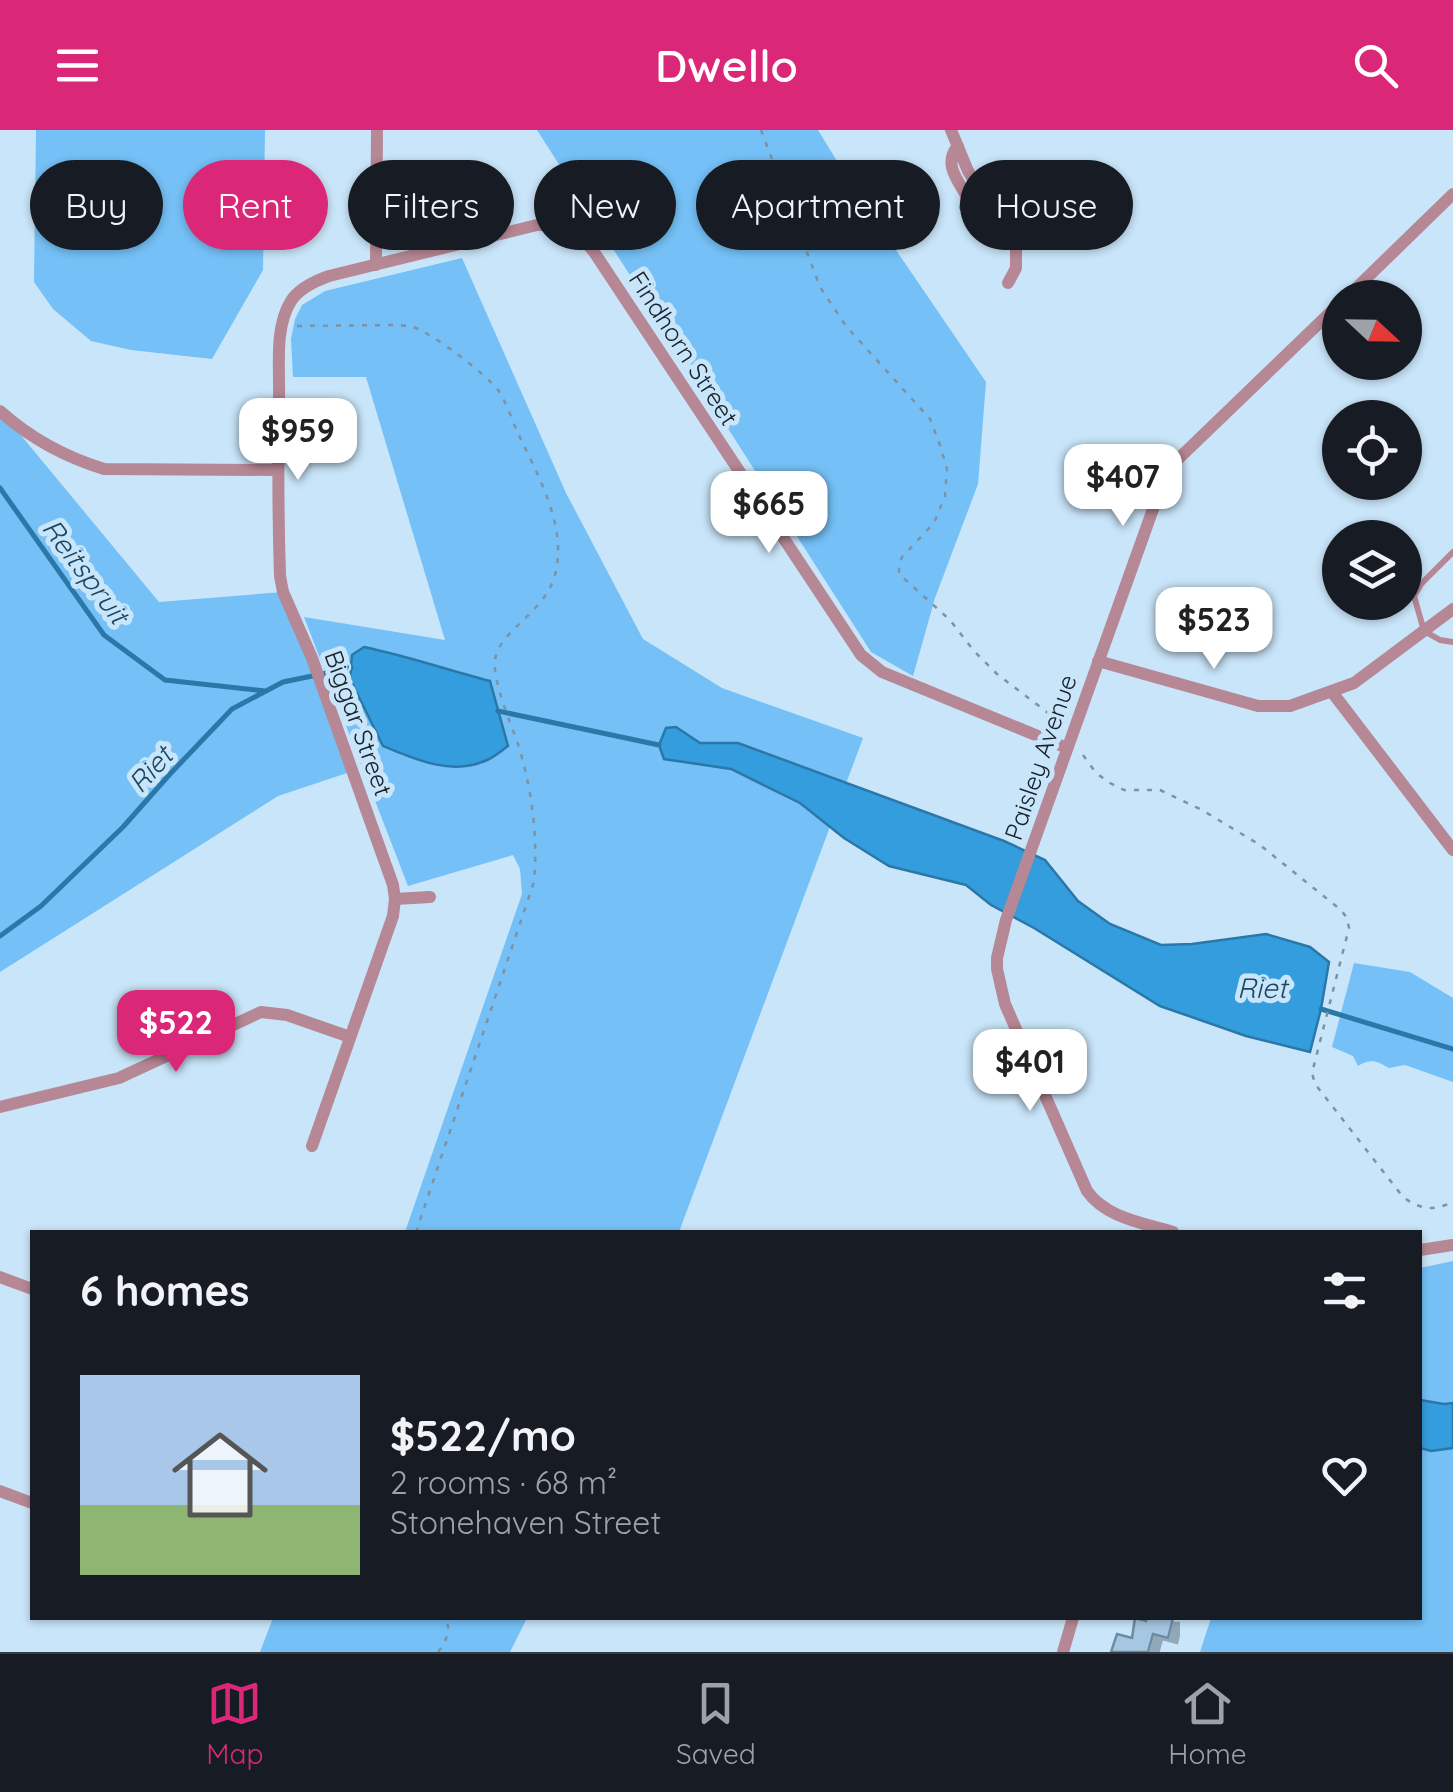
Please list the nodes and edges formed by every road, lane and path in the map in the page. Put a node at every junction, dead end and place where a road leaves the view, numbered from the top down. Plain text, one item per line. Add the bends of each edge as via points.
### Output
1 (377, 130) edge
2 (955, 138) edge
3 (960, 184) edge
4 (1453, 194) edge
5 (376, 265) junction
6 (1365, 280) edge
7 (1008, 283) dead end
8 (1322, 320) edge
9 (282, 326) junction
10 (0, 411) edge
11 (276, 470) junction
12 (1453, 552) edge
13 (1453, 609) edge
14 (1424, 631) junction
15 (1453, 642) edge
16 (1098, 661) junction
17 (1332, 692) junction
18 (1066, 748) junction
19 (1453, 850) edge
20 (430, 897) dead end
21 (396, 899) junction
22 (350, 1036) junction
23 (0, 1106) edge
24 (312, 1146) dead end
25 (1129, 1219) junction
26 (417, 1230) edge
27 (1137, 1230) edge
28 (1166, 1230) edge
29 (1453, 1245) edge
30 (1422, 1250) edge
31 (0, 1278) edge
32 (30, 1287) edge
33 (0, 1490) edge
34 (30, 1502) edge
35 (446, 1620) edge
36 (1072, 1620) edge
37 (438, 1652) edge
38 (1062, 1652) edge

1 - 5 street
2 - 3 street via 950,167
2 - 7 street via 968,171 1016,245
4 - 6 street
5 - 9 street, Biggar Street via 298,292
5 - 18 street, Findhorn Street via 537,225 571,231 594,252 861,655 882,672
8 - 16 street, Paisley Avenue via 1174,464
9 - 11 street, Biggar Street
9 - 26 path via 413,327 464,360 498,390 558,535 552,587 495,660 535,818 534,882
10 - 11 street via 45,444 104,469
11 - 21 street, Biggar Street via 281,584
12 - 14 lane via 1415,592
13 - 14 street
14 - 15 lane
14 - 17 street
16 - 17 street via 1266,708
16 - 18 street, Paisley Avenue
17 - 19 street
18 - 25 street, Paisley Avenue via 1006,920 998,969 1005,1004 1088,1191
20 - 21 street
21 - 22 street
22 - 23 street via 261,1012 119,1078
22 - 24 street
25 - 27 street
25 - 28 street, Paisley Avenue
29 - 30 street
31 - 32 street
33 - 34 street
35 - 37 path via 446,1642
36 - 38 street

